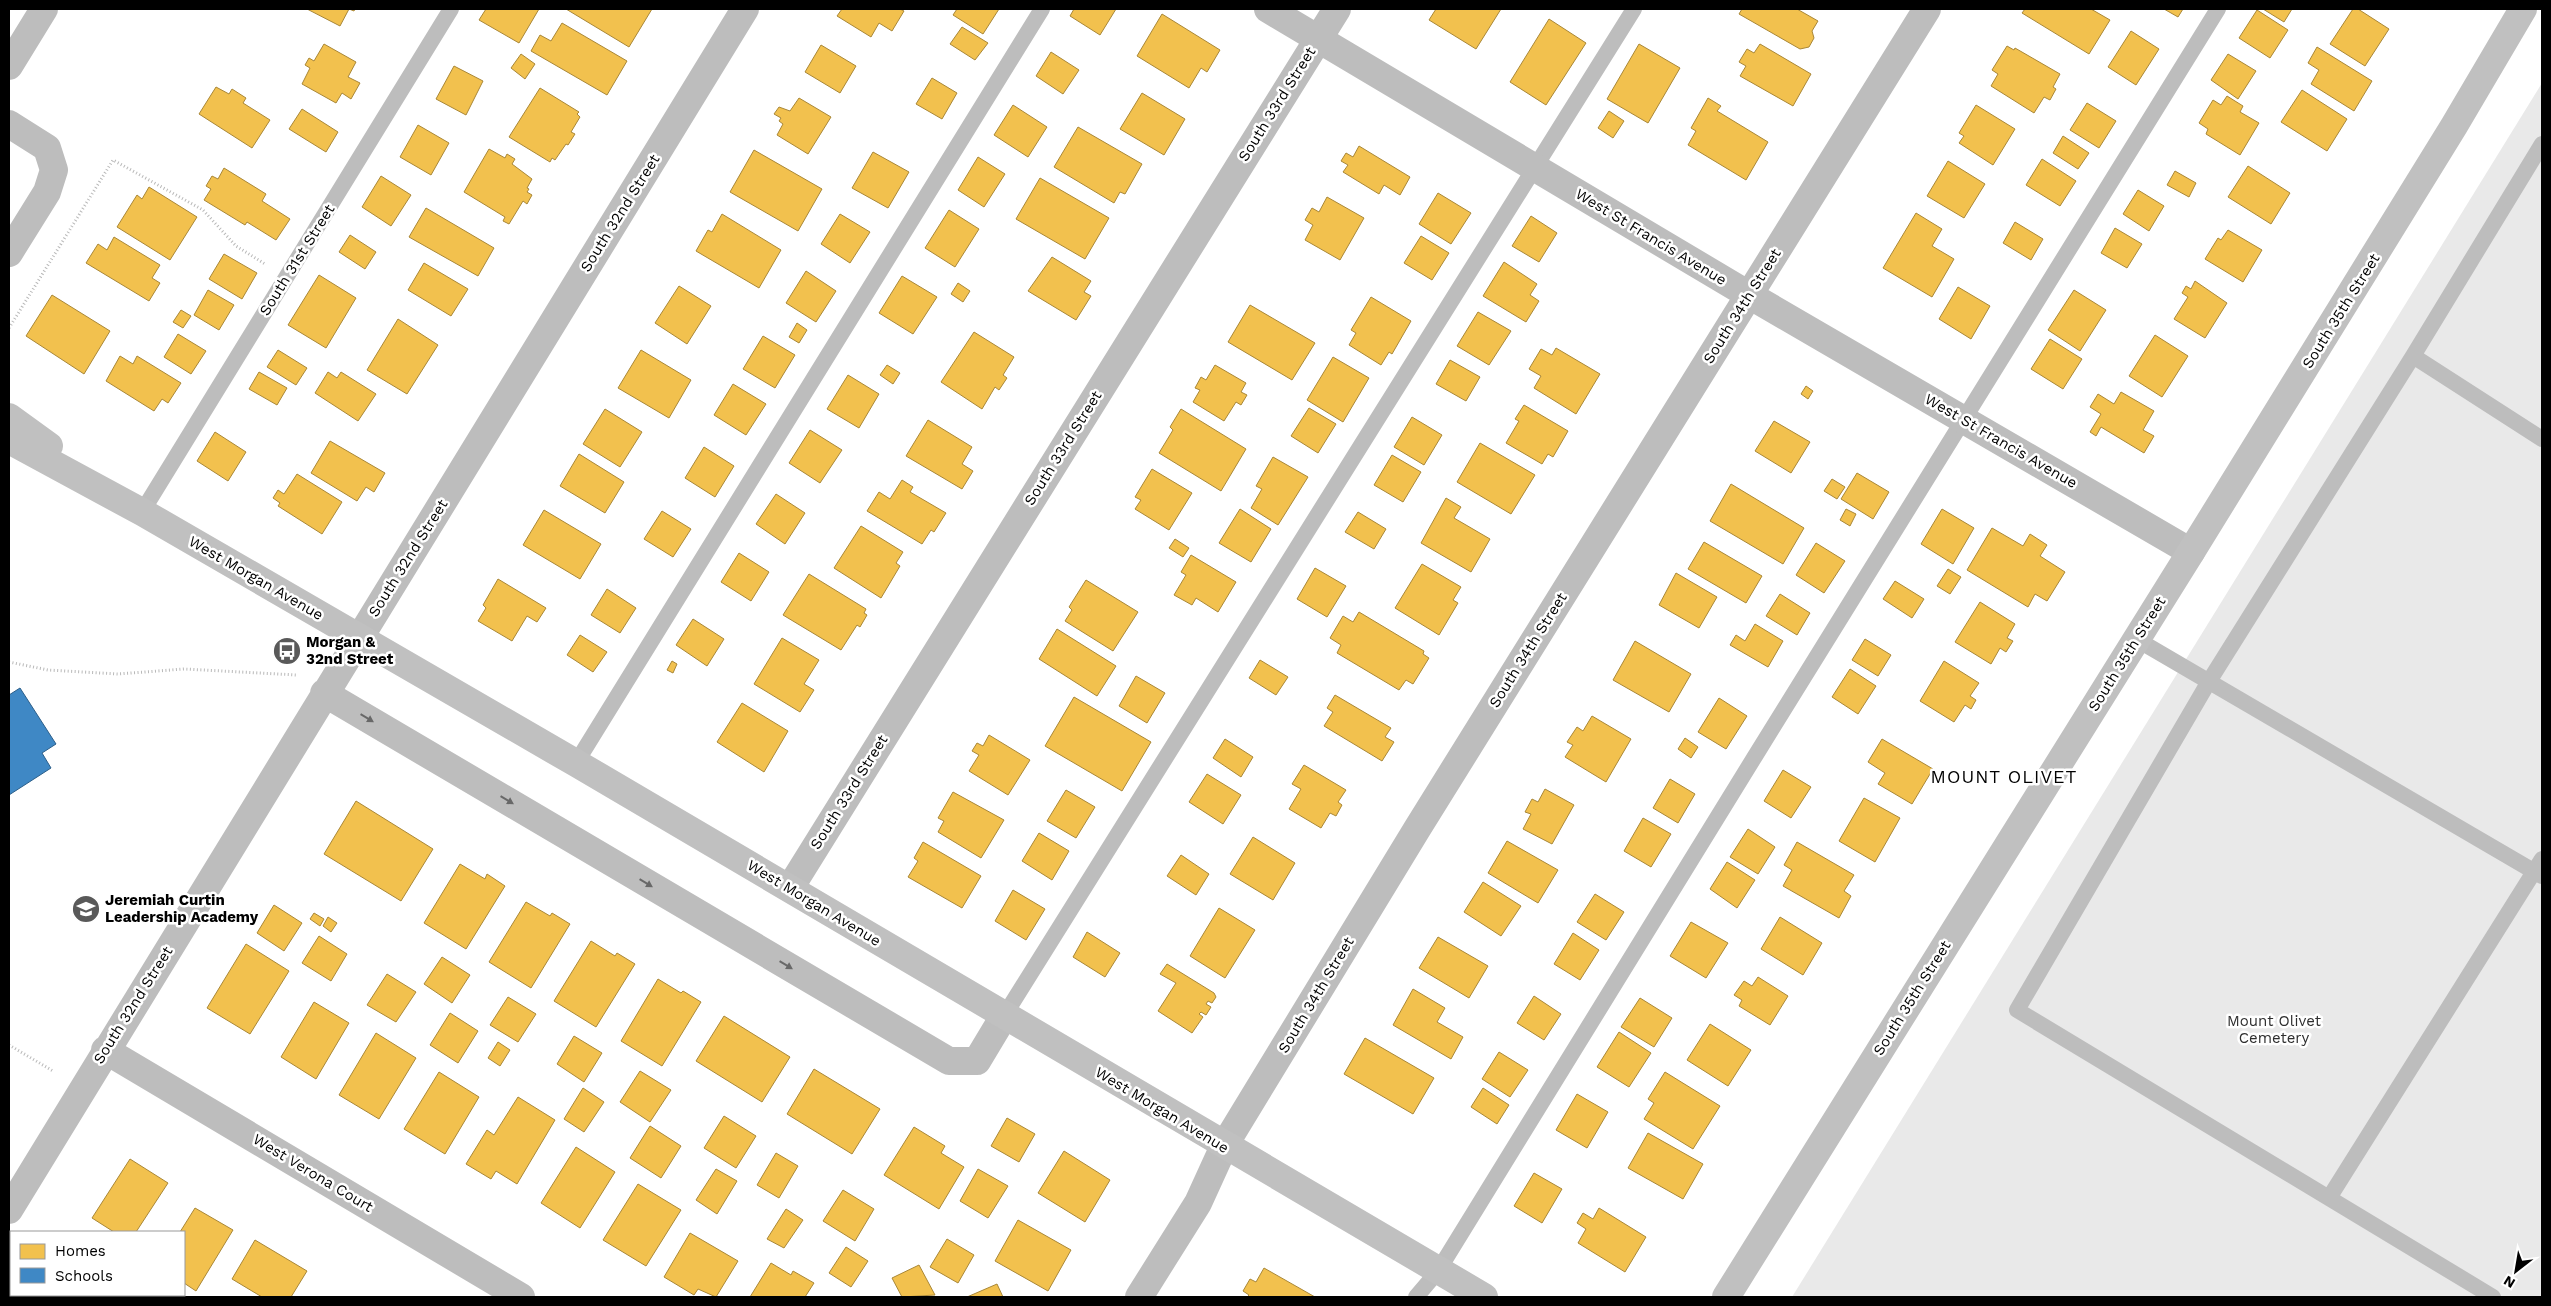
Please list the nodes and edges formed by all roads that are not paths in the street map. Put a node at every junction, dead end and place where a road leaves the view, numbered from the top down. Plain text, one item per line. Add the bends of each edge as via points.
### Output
1 (44, 9) edge
2 (451, 9) edge
3 (745, 9) edge
4 (1042, 9) edge
5 (1268, 9) edge
6 (1337, 9) edge
7 (1634, 9) edge
8 (1927, 9) edge
9 (2218, 9) edge
10 (2523, 9) edge
11 (1318, 38) junction
12 (9, 66) edge
13 (9, 124) edge
14 (2542, 144) edge
15 (1534, 168) junction
16 (9, 253) edge
17 (1749, 295) junction
18 (2413, 356) junction
19 (9, 417) edge
20 (1965, 420) junction
21 (2542, 439) edge
22 (9, 440) edge
23 (142, 512) junction
24 (2191, 552) junction
25 (358, 638) junction
26 (2136, 640) junction
27 (2208, 683) junction
28 (324, 693) junction
29 (576, 763) junction
30 (2540, 869) edge
31 (790, 888) junction
32 (1004, 1016) junction
33 (105, 1050) junction
34 (1224, 1146) junction
35 (12, 1195) edge
36 (2329, 1198) junction
37 (1438, 1270) junction
38 (521, 1297) edge
39 (1139, 1297) edge
40 (1416, 1297) edge
41 (1484, 1297) edge
42 (1726, 1297) edge
43 (2493, 1297) edge

1 - 12 street
2 - 23 lane, South 31st Street
3 - 25 street, South 32nd Street
4 - 29 lane
5 - 11 street, West St Francis Avenue
6 - 11 street, South 33rd Street
7 - 15 lane
8 - 17 street, South 34th Street
9 - 20 lane
10 - 24 street, South 35th Street
11 - 15 street, West St Francis Avenue
11 - 31 street, South 33rd Street
13 - 16 street via 47,148 54,170 47,192
14 - 18 lane
15 - 17 street, West St Francis Avenue
15 - 32 lane
17 - 20 street, West St Francis Avenue
17 - 34 street, South 34th Street
18 - 21 lane
18 - 27 lane
19 - 23 street, West Morgan Avenue
20 - 24 street, West St Francis Avenue
20 - 37 lane via 1832,629
22 - 23 street, West Morgan Avenue
23 - 25 street, West Morgan Avenue
24 - 26 street, South 35th Street
25 - 28 street, South 32nd Street
25 - 29 street, West Morgan Avenue
26 - 27 lane
26 - 42 street, South 35th Street
27 - 30 lane
27 - 36 lane via 2017,1010
28 -> 32 street via 949,1061 976,1061
28 - 33 street, South 32nd Street
29 - 31 street, West Morgan Avenue
30 - 36 lane
31 - 32 street, West Morgan Avenue
32 - 34 street, West Morgan Avenue
33 - 35 street, South 32nd Street
33 - 38 street, West Verona Court
34 - 37 street, West Morgan Avenue
34 - 39 street, South 34th Street via 1198,1203
36 - 43 lane
37 - 40 lane
37 - 41 street, West Morgan Avenue

